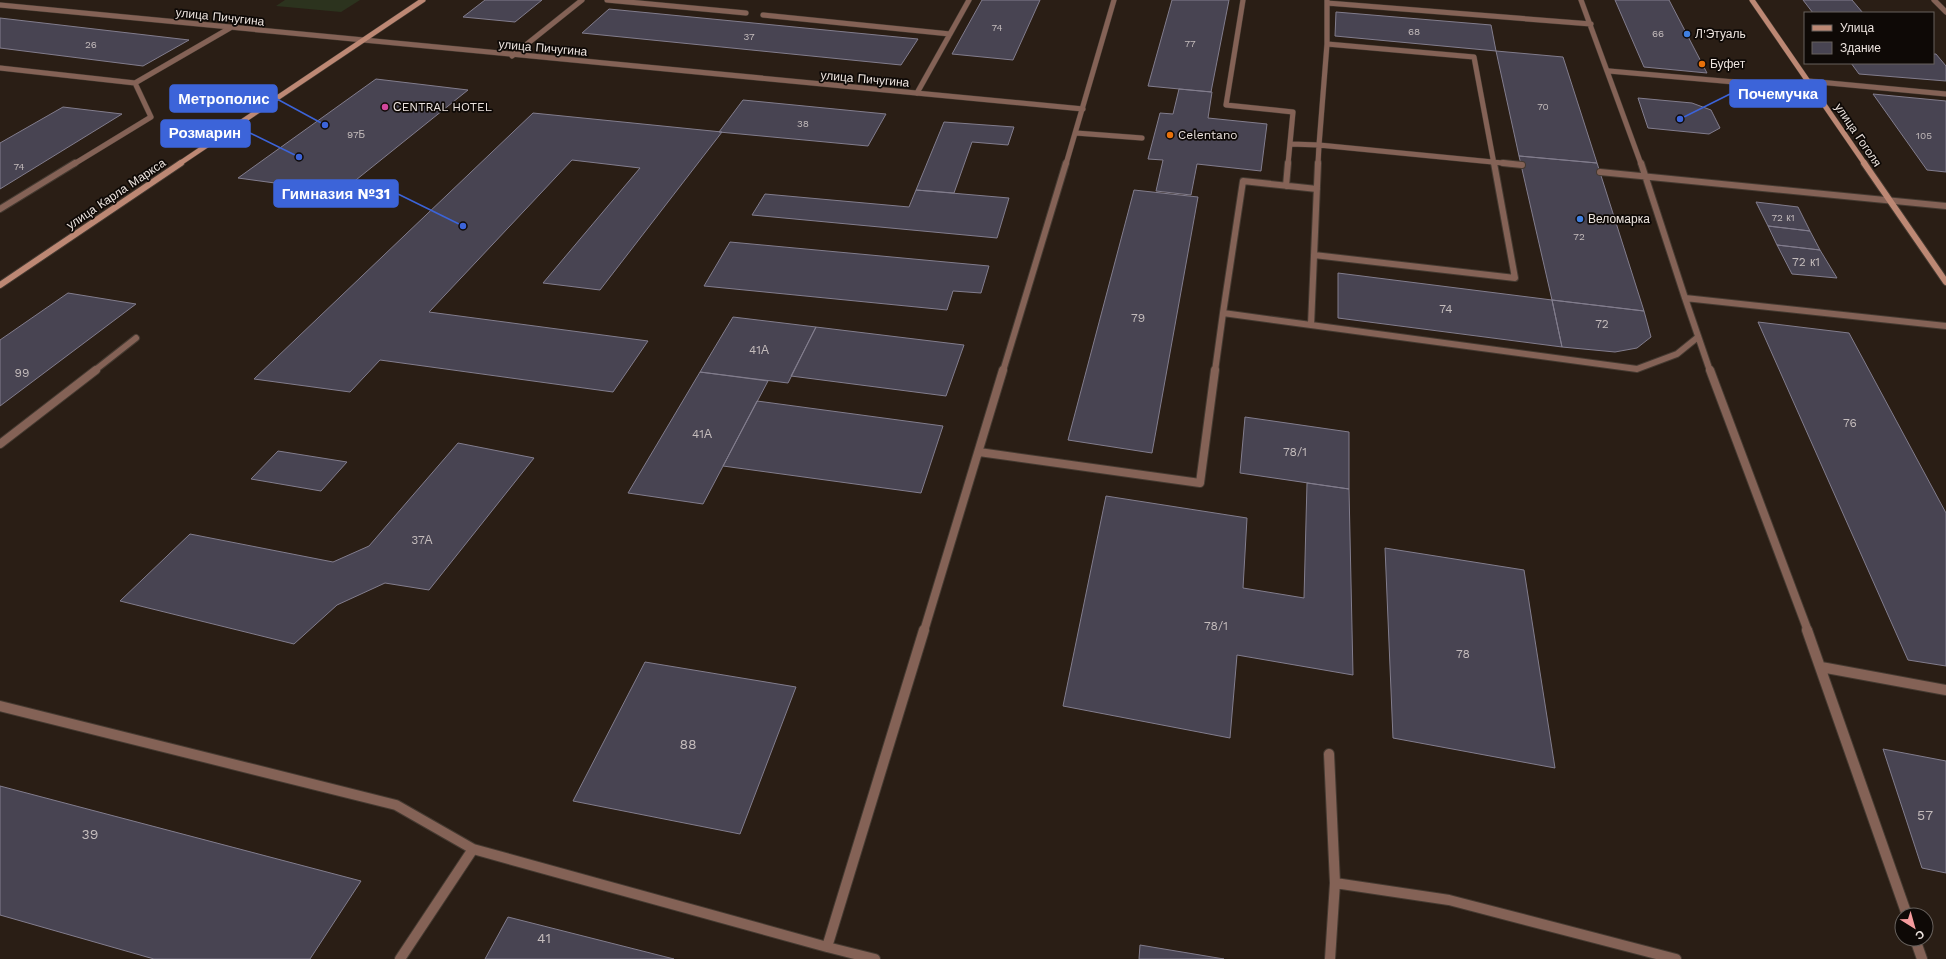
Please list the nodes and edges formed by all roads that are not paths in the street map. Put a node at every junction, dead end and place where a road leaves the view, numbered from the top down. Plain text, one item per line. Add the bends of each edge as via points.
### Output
1 (423, 0) edge
2 (582, 0) edge
3 (607, 0) edge
4 (969, 0) edge
5 (1114, 0) edge
6 (1243, 0) edge
7 (1581, 0) edge
8 (1752, 0) edge
9 (1934, 0) edge
10 (1327, 1) edge
11 (0, 5) edge
12 (1946, 12) edge
13 (746, 14) dead end
14 (763, 15) dead end
15 (1591, 24) junction
16 (230, 28) junction
17 (950, 34) junction
18 (362, 41) junction
19 (1327, 44) junction
20 (512, 56) junction
21 (0, 68) edge
22 (1609, 71) junction
23 (1808, 81) junction
24 (136, 83) junction
25 (1814, 89) junction
26 (917, 93) junction
27 (1946, 94) edge
28 (1083, 109) junction
29 (1076, 133) junction
30 (1142, 138) dead end
31 (1291, 144) junction
32 (1318, 145) junction
33 (1493, 162) junction
34 (1522, 165) dead end
35 (1600, 172) dead end
36 (1646, 177) junction
37 (1286, 186) junction
38 (1317, 189) junction
39 (1890, 200) junction
40 (1946, 206) edge
41 (0, 209) edge
42 (1314, 255) junction
43 (1946, 282) edge
44 (0, 285) edge
45 (1685, 298) junction
46 (1223, 313) junction
47 (1311, 325) junction
48 (1946, 326) edge
49 (1698, 337) junction
50 (136, 338) dead end
51 (0, 444) edge
52 (979, 452) junction
53 (1821, 667) junction
54 (1946, 690) edge
55 (0, 706) edge
56 (1329, 754) dead end
57 (473, 849) junction
58 (1335, 883) junction
59 (1904, 907) edge
60 (827, 947) junction
61 (1918, 947) edge
62 (400, 959) edge
63 (875, 959) edge
64 (1330, 959) edge
65 (1676, 959) edge
66 (1922, 959) edge

1 - 18 main road, улица Карла Маркса
2 - 20 street
3 - 13 street
4 - 17 street
5 - 28 street
6 - 31 street via 1226,105 1293,112
7 - 15 street
8 - 23 main road, улица Гоголя
9 - 12 street
10 - 15 street
10 - 19 street
11 - 16 street, улица Пичугина
14 - 17 street
15 - 22 street
16 - 18 street, улица Пичугина
16 - 24 street
17 - 26 street
18 - 20 street, улица Пичугина
18 - 44 main road, улица Карла Маркса
19 - 32 street
19 - 33 street via 1474,57
20 - 26 street, улица Пичугина
21 - 24 street
22 - 25 street
22 - 36 street
23 - 25 main road, улица Гоголя
23 - 27 street
24 - 41 street via 151,117
25 - 39 main road, улица Гоголя
26 - 28 street, улица Пичугина
28 - 29 street
29 - 30 street
29 - 52 street
31 - 32 street
31 - 37 street
32 - 33 street
32 - 38 street
33 - 34 street
33 - 42 street via 1515,278
35 - 36 street
36 - 39 street
36 - 45 street
37 - 38 street
37 - 46 street via 1243,181
38 - 42 street
39 - 40 street
39 - 43 main road, улица Гоголя
42 - 47 street
45 - 48 street
45 - 49 street
46 - 47 street
46 - 52 street via 1200,483
47 - 49 street via 1637,369 1677,354
49 - 53 street
50 - 51 street
52 - 60 street
53 - 54 street
53 - 59 street
55 - 57 street via 396,805
56 - 58 street
57 - 60 street
57 - 62 street
58 - 64 street
58 - 65 street via 1449,900
60 - 63 street
61 - 66 street

